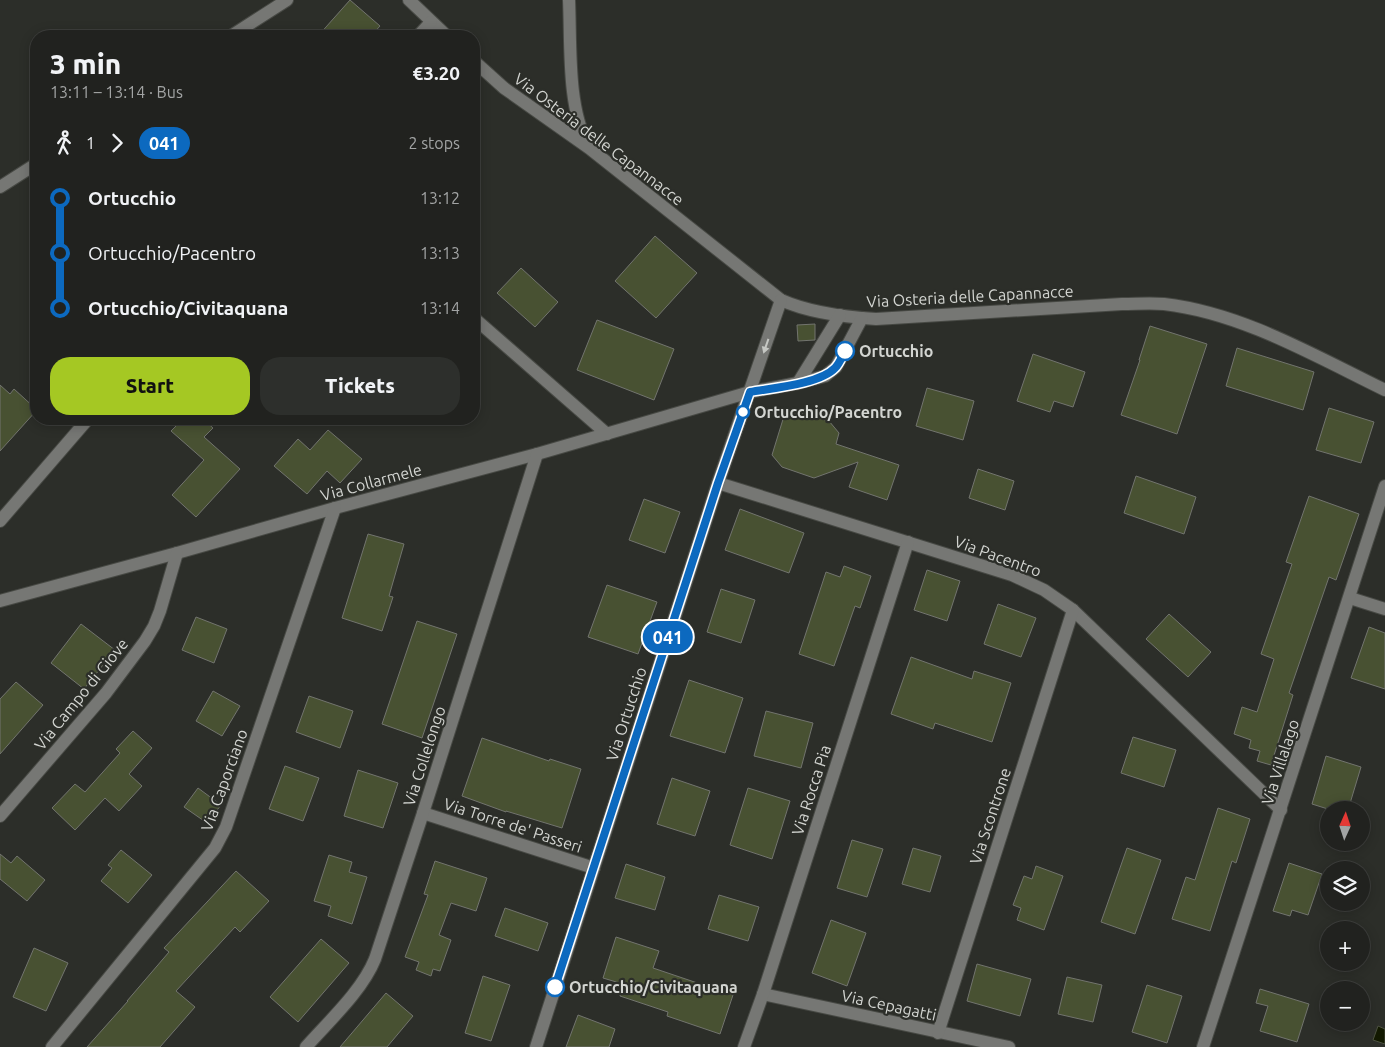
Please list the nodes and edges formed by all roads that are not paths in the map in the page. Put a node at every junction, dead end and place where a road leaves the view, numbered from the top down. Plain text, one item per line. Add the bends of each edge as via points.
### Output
1 (287, 0) edge
2 (410, 0) edge
3 (569, 0) edge
4 (431, 22) junction
5 (240, 30) edge
6 (424, 30) edge
7 (440, 30) edge
8 (480, 66) edge
9 (589, 148) junction
10 (30, 168) edge
11 (0, 187) edge
12 (781, 300) junction
13 (840, 315) junction
14 (862, 318) junction
15 (480, 323) edge
16 (798, 383) junction
17 (1385, 390) edge
18 (750, 392) junction
19 (83, 425) edge
20 (607, 434) junction
21 (537, 454) junction
22 (718, 483) junction
23 (1385, 486) edge
24 (335, 508) junction
25 (0, 521) edge
26 (908, 542) junction
27 (177, 553) junction
28 (1350, 598) junction
29 (0, 601) edge
30 (1385, 609) edge
31 (1073, 610) junction
32 (1281, 810) junction
33 (423, 813) junction
34 (0, 816) edge
35 (594, 868) junction
36 (762, 994) junction
37 (938, 1032) junction
38 (52, 1047) edge
39 (306, 1047) edge
40 (536, 1047) edge
41 (744, 1047) edge
42 (1009, 1047) edge
43 (1204, 1047) edge

1 - 5 street
2 - 4 street
3 - 9 street via 575,108 579,127
4 - 6 street
4 - 7 street
8 - 9 street, Via Osteria delle Capannacce via 504,88
9 - 12 street, Via Osteria delle Capannacce
10 - 11 street
12 - 13 street, Via Osteria delle Capannacce via 815,312
12 -> 18 street, Via Ortucchio
13 - 14 street, Via Osteria delle Capannacce
13 - 16 street
14 - 16 street via 836,367 826,376
14 - 17 street, Via Osteria delle Capannacce via 1162,304 1210,313 1264,332
15 - 20 street
16 - 18 street
18 - 20 street, Via Collarmele
18 - 22 street, Via Ortucchio
19 - 25 street
20 - 21 street, Via Collarmele
21 - 24 street, Via Collarmele
21 - 33 street, Via Collelongo
22 - 26 street, Via Pacentro
22 - 35 street, Via Ortucchio
23 - 28 street, Via Villalago
24 - 27 street, Via Collarmele
24 - 38 street, Via Caporciano via 221,838
26 - 31 street, Via Pacentro via 1012,575 1044,590
26 - 36 street, Via Rocca Pia
27 - 29 street, Via Collarmele
27 - 34 street, Via Campo di Giove via 160,611 145,641 106,693
28 - 30 street
28 - 32 street, Via Villalago
31 - 32 street, Via Pacentro
31 - 37 street, Via Scontrone
32 - 43 street, Via Villalago
33 - 35 street, Via Torre de' Passeri
33 - 39 street, Via Collelongo via 370,972
35 - 40 street, Via Ortucchio
36 - 37 street, Via Cepagatti
36 - 41 street, Via Rocca Pia
37 - 42 street, Via Cepagatti

